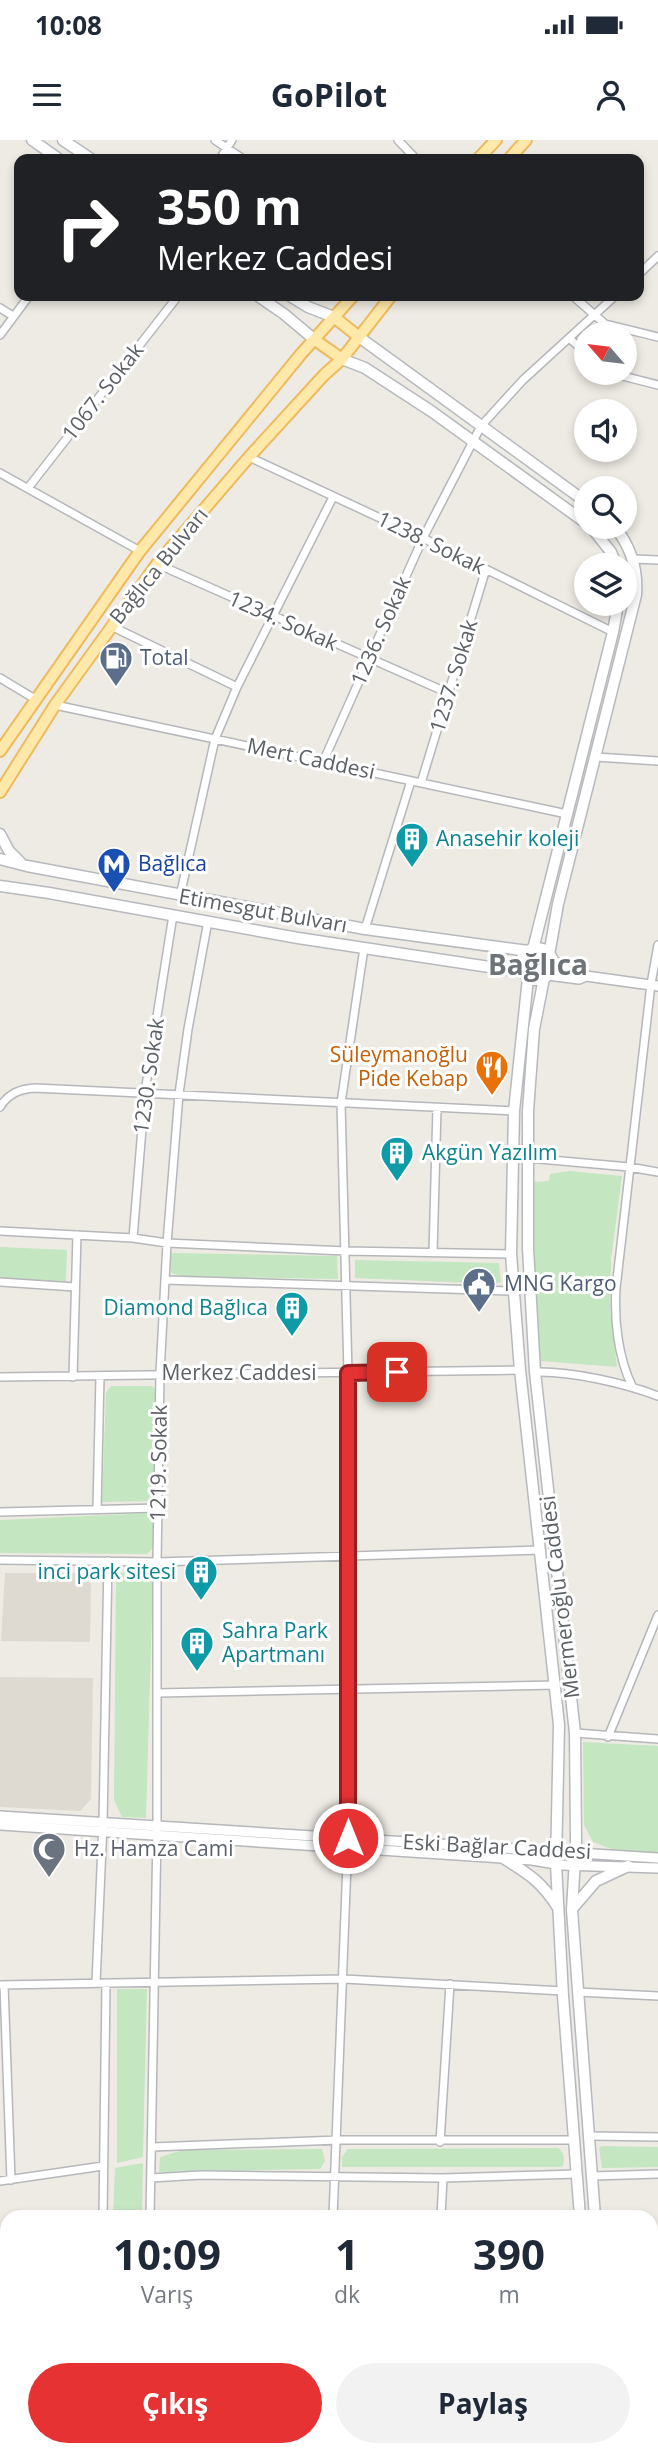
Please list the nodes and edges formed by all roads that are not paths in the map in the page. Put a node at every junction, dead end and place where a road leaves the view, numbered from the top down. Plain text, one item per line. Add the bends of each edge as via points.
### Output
1 (32, 140) edge
2 (63, 140) edge
3 (215, 140) edge
4 (232, 140) edge
5 (398, 140) edge
6 (496, 140) edge
7 (526, 140) edge
8 (227, 148) junction
9 (52, 154) edge
10 (84, 154) edge
11 (223, 154) edge
12 (236, 154) edge
13 (411, 154) edge
14 (483, 154) edge
15 (513, 154) edge
16 (658, 256) edge
17 (644, 269) edge
18 (25, 301) edge
19 (174, 301) edge
20 (265, 301) edge
21 (299, 301) edge
22 (348, 301) edge
23 (387, 301) edge
24 (579, 301) edge
25 (609, 301) edge
26 (0, 308) edge
27 (594, 315) junction
28 (13, 316) junction
29 (334, 317) junction
30 (0, 335) edge
31 (359, 337) junction
32 (658, 337) edge
33 (569, 338) junction
34 (315, 340) junction
35 (574, 342) edge
36 (342, 359) junction
37 (637, 380) edge
38 (658, 385) edge
39 (481, 426) junction
40 (473, 440) junction
41 (248, 457) junction
42 (0, 473) edge
43 (28, 488) junction
44 (574, 493) edge
45 (332, 497) junction
46 (574, 514) edge
47 (423, 538) junction
48 (601, 539) edge
49 (140, 551) junction
50 (611, 553) edge
51 (637, 559) edge
52 (658, 560) edge
53 (157, 565) junction
54 (486, 569) junction
55 (616, 616) edge
56 (631, 616) edge
57 (272, 617) junction
58 (111, 626) junction
59 (613, 632) junction
60 (369, 659) junction
61 (0, 678) edge
62 (237, 687) junction
63 (448, 693) junction
64 (34, 699) junction
65 (55, 705) junction
66 (215, 739) junction
67 (0, 751) edge
68 (596, 757) junction
69 (658, 761) edge
70 (323, 762) junction
71 (411, 781) junction
72 (421, 783) junction
73 (0, 791) edge
74 (567, 814) junction
75 (0, 834) edge
76 (0, 859) edge
77 (27, 866) junction
78 (0, 886) edge
79 (180, 896) junction
80 (173, 915) junction
81 (208, 921) junction
82 (365, 929) junction
83 (658, 945) edge
84 (364, 948) junction
85 (530, 950) junction
86 (551, 958) junction
87 (525, 975) junction
88 (586, 976) junction
89 (546, 977) junction
90 (654, 985) edge
91 (145, 1092) junction
92 (179, 1094) junction
93 (341, 1103) junction
94 (0, 1107) edge
95 (437, 1108) junction
96 (514, 1111) junction
97 (528, 1158) junction
98 (629, 1167) junction
99 (658, 1172) edge
100 (0, 1231) edge
101 (77, 1235) junction
102 (133, 1238) junction
103 (167, 1243) junction
104 (346, 1251) junction
105 (433, 1253) junction
106 (511, 1254) junction
107 (165, 1280) junction
108 (0, 1282) edge
109 (346, 1285) junction
110 (75, 1287) junction
111 (513, 1291) junction
112 (520, 1370) junction
113 (535, 1372) junction
114 (160, 1373) junction
115 (348, 1373) junction
116 (100, 1376) junction
117 (0, 1377) edge
118 (73, 1377) junction
119 (632, 1386) junction
120 (658, 1396) edge
121 (158, 1508) junction
122 (97, 1509) junction
123 (0, 1512) edge
124 (540, 1550) junction
125 (348, 1555) junction
126 (0, 1560) edge
127 (108, 1561) junction
128 (157, 1562) junction
129 (658, 1615) edge
130 (556, 1685) junction
131 (348, 1688) junction
132 (158, 1693) junction
133 (575, 1733) junction
134 (608, 1737) junction
135 (658, 1739) edge
136 (0, 1816) edge
137 (0, 1825) edge
138 (103, 1827) junction
139 (157, 1831) junction
140 (348, 1843) junction
141 (556, 1850) junction
142 (576, 1851) junction
143 (503, 1858) junction
144 (658, 1858) edge
145 (556, 1864) junction
146 (575, 1865) junction
147 (628, 1866) junction
148 (658, 1868) edge
149 (559, 1909) junction
150 (572, 1910) junction
151 (344, 1979) junction
152 (153, 1982) junction
153 (96, 1983) junction
154 (106, 1983) junction
155 (450, 1984) junction
156 (2, 1985) edge
157 (563, 1991) junction
158 (578, 1992) junction
159 (658, 1996) edge
160 (590, 2136) junction
161 (658, 2137) edge
162 (338, 2140) junction
163 (574, 2140) junction
164 (440, 2141) junction
165 (152, 2147) junction
166 (103, 2166) junction
167 (576, 2174) junction
168 (658, 2174) edge
169 (336, 2176) junction
170 (593, 2176) junction
171 (151, 2178) junction
172 (443, 2178) junction
173 (11, 2180) junction
174 (0, 2181) edge
175 (103, 2210) edge
176 (150, 2210) edge
177 (334, 2210) edge
178 (441, 2210) edge
179 (579, 2210) edge
180 (595, 2210) edge

1 - 9 main road
2 - 10 main road
3 - 8 street
4 - 8 street
5 - 13 street
6 - 14 main road
7 - 15 main road
8 - 11 street
8 - 12 street
16 - 17 street
18 - 28 street
19 - 43 street, 1067. Sokak
20 - 34 main road
21 - 29 main road
22 - 29 main road
23 - 31 main road
24 - 27 street
25 - 27 street, 1236. Sokak
26 - 28 street
27 - 32 street via 605,324
27 - 33 street, 1236. Sokak
28 - 30 street
29 - 31 main road
29 - 34 main road, Bağlıca Bulvarı
31 - 36 main road, Bağlıca Bulvarı
31 - 39 main road
33 - 35 street
33 - 39 street, 1236. Sokak
34 - 36 main road
34 - 49 main road, Bağlıca Bulvarı
36 - 40 main road via 365,368
36 - 41 main road, Bağlıca Bulvarı
37 - 38 street
39 - 40 street, 1236. Sokak
39 - 44 main road
40 - 46 main road
40 - 47 street, 1236. Sokak
41 - 45 street, 1238. Sokak
41 - 53 main road, Bağlıca Bulvarı
42 - 43 street
43 - 49 street
45 - 47 street, 1238. Sokak
45 - 57 street
47 - 54 street, 1238. Sokak
47 - 60 street, 1236. Sokak
48 - 50 main road
49 - 64 main road, Bağlıca Bulvarı
51 - 52 street
53 - 57 street, 1234. Sokak
53 - 58 main road, Bağlıca Bulvarı
54 - 59 street, 1238. Sokak
54 - 63 street, 1237. Sokak
55 - 59 main road
56 - 68 main road
57 - 60 street, 1234. Sokak
57 - 62 street
58 - 62 street
58 - 65 main road, Bağlıca Bulvarı
59 - 74 main road
60 - 63 street, 1234. Sokak
60 - 70 street, 1236. Sokak
61 - 64 street
62 - 66 street
63 - 72 street, 1237. Sokak
64 - 67 main road, Bağlıca Bulvarı
65 - 66 street, Mert Caddesi
65 - 73 main road, Bağlıca Bulvarı
66 - 70 street, Mert Caddesi
66 - 79 street
68 - 69 street
68 - 86 main road via 558,904
70 - 71 street, Mert Caddesi
71 - 72 street, Mert Caddesi
71 - 82 street
72 - 74 street, Mert Caddesi
74 - 85 main road
75 - 77 main road via 9,851
76 - 77 main road, Etimesgut Bulvarı
77 - 79 main road, Etimesgut Bulvarı
78 - 80 main road, Etimesgut Bulvarı
79 - 82 main road, Etimesgut Bulvarı
80 - 81 main road, Etimesgut Bulvarı
80 - 91 street, 1230. Sokak
81 - 84 main road, Etimesgut Bulvarı
81 - 92 street, 1219. Sokak
82 - 85 main road, Etimesgut Bulvarı
83 - 90 street
84 - 87 main road, Etimesgut Bulvarı
84 - 93 street
85 - 86 main road via 543,950
85 - 87 main road via 522,960
86 - 88 street
86 - 89 main road
87 - 89 main road via 534,980
87 - 96 main road, Mermeroğlu Caddesi
88 - 89 street
88 - 90 street
89 - 97 main road, Mermeroğlu Caddesi via 534,1029
90 - 98 street
91 - 92 street
91 - 94 street via 24,1088
91 - 102 street, 1230. Sokak
92 - 93 street
92 - 103 street, 1219. Sokak
93 - 95 street
93 - 104 street
95 - 96 street
95 - 105 street
96 - 106 main road, Mermeroğlu Caddesi
97 - 98 street
97 - 113 main road, Mermeroğlu Caddesi
98 - 99 street
98 - 119 street via 615,1305 621,1351
100 - 101 street
101 - 102 street
101 - 110 street
102 - 103 street
103 - 104 street
103 - 107 street, 1219. Sokak
104 - 105 street
104 - 109 street
105 - 106 street
106 - 111 main road, Mermeroğlu Caddesi
107 - 109 street
107 - 114 street, 1219. Sokak
108 - 110 street
109 - 111 street
109 - 115 street
110 - 118 street
111 - 112 main road, Mermeroğlu Caddesi
112 - 115 street, Merkez Caddesi
112 - 124 main road, Mermeroğlu Caddesi
113 - 119 street
113 - 133 main road, Mermeroğlu Caddesi
114 - 115 street, Merkez Caddesi
114 - 116 street, Merkez Caddesi
114 - 121 street, 1219. Sokak
115 - 125 street
116 - 118 street, Merkez Caddesi
116 - 122 street
117 - 118 street, Merkez Caddesi
119 - 120 street
121 - 122 street
121 - 128 street, 1219. Sokak
122 - 123 street
124 - 125 street
124 - 130 main road, Mermeroğlu Caddesi
125 - 128 street
125 - 131 street
126 - 127 street
127 - 128 street
127 - 138 street
128 - 132 street, 1219. Sokak
129 - 134 street
130 - 131 street
130 - 141 main road, Mermeroğlu Caddesi via 560,1767
131 - 132 street
131 - 140 street
132 - 139 street, 1219. Sokak
133 - 134 street
133 - 142 main road, Mermeroğlu Caddesi
134 - 135 street
136 - 138 street, Eski Bağlar Caddesi
137 - 138 street
138 - 139 street, Eski Bağlar Caddesi
138 - 153 street
139 - 140 street, Eski Bağlar Caddesi
139 - 152 street, 1219. Sokak
140 - 141 street, Eski Bağlar Caddesi
140 - 143 street, Eski Bağlar Caddesi
140 - 151 street
141 - 142 street, Eski Bağlar Caddesi
141 - 145 main road, Mermeroğlu Caddesi
142 - 144 street, Eski Bağlar Caddesi
142 - 146 main road, Mermeroğlu Caddesi
143 - 145 street, Eski Bağlar Caddesi
143 - 149 main road via 545,1887
145 - 146 street, Eski Bağlar Caddesi
145 - 149 main road, Mermeroğlu Caddesi
146 - 147 street, Eski Bağlar Caddesi
146 - 150 main road, Mermeroğlu Caddesi
147 - 148 street, Eski Bağlar Caddesi
147 - 150 main road via 596,1881
149 - 157 main road, Mermeroğlu Caddesi
150 - 158 main road, Mermeroğlu Caddesi
151 - 152 street
151 - 155 street
151 - 162 street
152 - 154 street
152 - 165 street, 1219. Sokak
153 - 154 street
153 - 156 street
154 - 166 street
155 - 157 street
155 - 164 street
156 - 173 street
157 - 163 main road, Mermeroğlu Caddesi
158 - 159 street
158 - 160 main road, Mermeroğlu Caddesi
160 - 161 street
160 - 170 main road, Mermeroğlu Caddesi
162 - 164 street
162 - 165 street
162 - 169 street
163 - 164 street
163 - 167 main road, Mermeroğlu Caddesi
165 - 171 street, 1219. Sokak
166 - 173 street
166 - 175 street
167 - 172 street
167 - 179 main road, Mermeroğlu Caddesi
168 - 170 street
169 - 171 street
169 - 172 street
169 - 177 street
170 - 180 main road, Mermeroğlu Caddesi
171 - 176 street, 1219. Sokak
172 - 178 street
173 - 174 street

